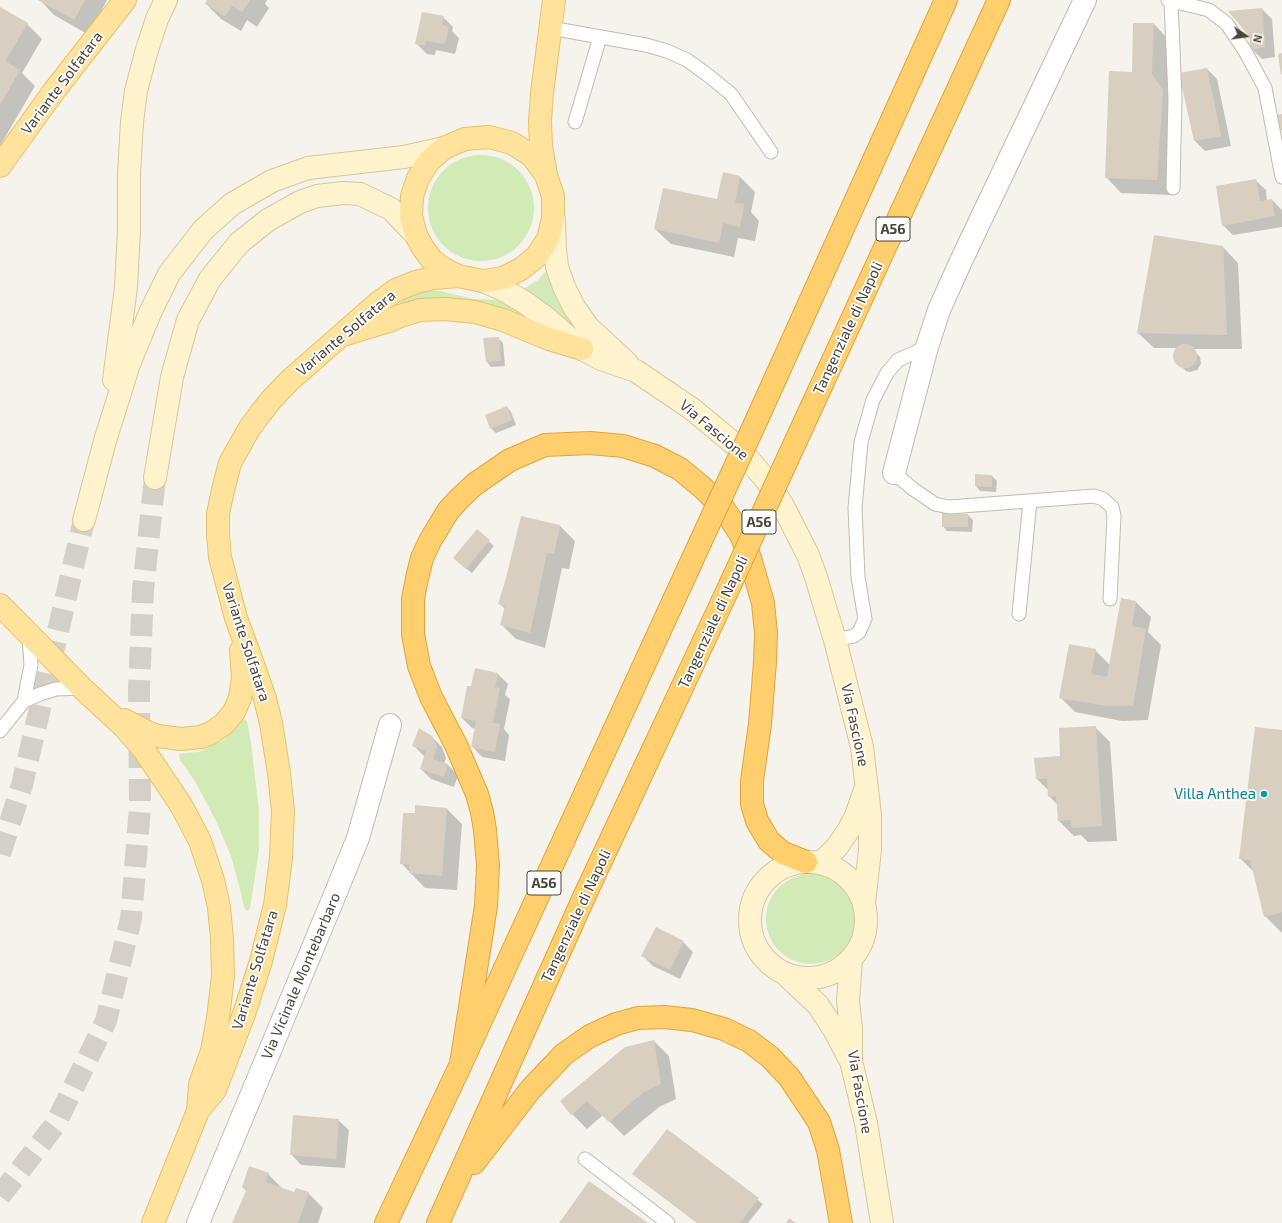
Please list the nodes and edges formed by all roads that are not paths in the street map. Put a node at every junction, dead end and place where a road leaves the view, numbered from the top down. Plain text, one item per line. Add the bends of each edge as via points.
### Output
1 (125, 0) edge
2 (166, 0) edge
3 (554, 0) edge
4 (946, 0) edge
5 (999, 0) edge
6 (1085, 0) edge
7 (1169, 0) edge
8 (550, 28) junction
9 (600, 37) junction
10 (575, 122) dead end
11 (444, 148) junction
12 (771, 152) dead end
13 (0, 166) edge
14 (546, 175) junction
15 (1282, 177) edge
16 (1173, 188) dead end
17 (554, 219) junction
18 (416, 235) junction
19 (458, 276) junction
20 (483, 280) junction
21 (342, 336) junction
22 (926, 347) junction
23 (582, 348) junction
24 (636, 371) junction
25 (104, 441) junction
26 (894, 473) joint
27 (155, 478) tunnel mouth
28 (1030, 501) junction
29 (84, 520) tunnel mouth
30 (1110, 599) dead end
31 (0, 605) edge
32 (1019, 614) dead end
33 (236, 618) junction
34 (29, 636) junction
35 (835, 640) junction
36 (82, 688) junction
37 (24, 701) junction
38 (101, 705) junction
39 (390, 724) dead end
40 (0, 731) edge
41 (867, 785) junction
42 (813, 863) junction
43 (864, 903) junction
44 (851, 960) junction
45 (785, 974) junction
46 (851, 1061) junction
47 (461, 1064) junction
48 (198, 1112) junction
49 (585, 1159) dead end
50 (452, 1192) junction
51 (153, 1223) edge
52 (198, 1223) edge
53 (386, 1223) edge
54 (438, 1223) edge
55 (668, 1223) edge
56 (841, 1223) edge
57 (882, 1223) edge

1 - 13 main road, Variante Solfatara via 54,90
2 - 25 main road via 157,19 136,91 129,174 126,287
3 - 8 main road, Variante Solfatara
4 - 47 highway, A56, bridge
5 - 50 highway, Tangenziale di Napoli / A56, bridge via 584,897
6 - 22 street via 961,261
7 - 15 lane via 1209,10 1227,24 1245,51 1265,88
7 - 16 lane via 1175,98
8 - 9 lane
8 - 14 main road, Variante Solfatara via 540,121
9 - 10 lane
9 - 12 lane via 667,50 687,60 730,94
11 - 14 main road, Variante Solfatara via 465,139 489,137 512,143 532,156
11 - 18 main road, Variante Solfatara via 429,162 418,178 412,196 411,216
11 - 25 main road via 404,157 308,168 272,181 232,204 202,230 169,274 129,364
14 - 17 main road, Variante Solfatara via 553,196
17 - 20 main road, Variante Solfatara via 548,238 537,256 522,269 503,278
17 - 24 main road via 557,267 574,307 588,327
18 - 19 main road, Variante Solfatara via 432,260
18 - 27 main road via 391,209 360,194 343,193 317,196 300,202 268,220 239,243 210,279 188,320 172,377
19 - 20 main road, Variante Solfatara
19 - 21 main road, Variante Solfatara via 433,278 396,290
20 - 23 main road, Via Fascione via 524,302
21 - 23 main road via 420,310 444,309 475,312
21 - 33 main road, Variante Solfatara via 289,381 260,414 230,463 218,514 218,535 220,557
22 - 26 street
22 - 35 lane via 898,360 887,373 873,400 861,442 855,508 858,577 865,619 860,632
23 - 24 main road, Via Fascione via 601,359
24 - 35 main road, Via Fascione via 692,408 720,431 738,447 767,481 808,555
25 - 29 main road
26 - 28 lane via 935,504 950,507
28 - 30 lane via 1094,496 1103,499 1112,507 1114,516
28 - 32 lane
31 - 34 main road, Variante Solfatara
33 - 38 main road via 243,678 240,698 234,712 224,724 211,733 181,739 158,736
33 - 48 main road, Variante Solfatara via 271,723 283,811 281,858 275,905 244,1014 215,1090
34 - 36 main road, Variante Solfatara
34 - 37 lane via 31,665
35 - 41 main road, Via Fascione via 862,747
36 - 37 lane via 56,689
36 - 38 main road, Variante Solfatara
37 - 40 lane
38 - 48 main road, Variante Solfatara via 144,750 181,805 200,841 213,880 219,907 223,976 212,1051 200,1084
39 - 52 street, Via Vicinale Montebarbaro via 358,838
41 - 42 main road, Via Fascione via 856,816 837,847
41 - 43 main road, Via Fascione via 870,850
42 - 43 main road via 836,868 848,877 858,889
42 - 45 main road via 788,865 773,874 761,886 752,907 752,936 759,952 771,965
42 - 47 highway via 783,853 769,841 757,821 752,804 752,781 765,670 766,633 763,603 750,558 741,535 724,510 680,469 655,456 622,446 590,443 545,445 510,460 475,484 448,512 422,558 414,599 413,634 419,666 477,794 486,837 486,906
43 - 44 main road via 867,918 865,933 860,948
44 - 45 main road via 837,971 820,978 802,979
44 - 46 main road, Via Fascione via 848,1001
45 - 46 main road via 818,1005
46 - 57 main road, Via Fascione via 866,1123
47 - 53 highway, A56
48 - 51 main road, Variante Solfatara
49 - 55 lane
50 - 54 highway, Tangenziale di Napoli / A56
50 - 56 highway via 530,1090 564,1054 590,1036 616,1024 638,1018 664,1017 692,1020 724,1029 749,1041 789,1076 821,1129 828,1150

